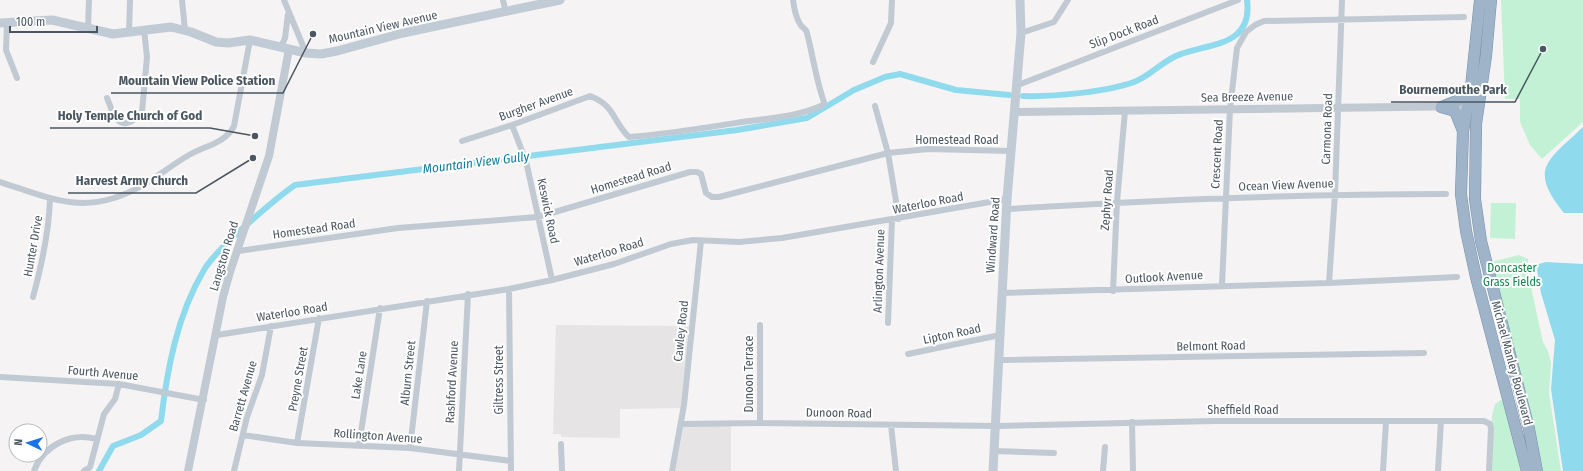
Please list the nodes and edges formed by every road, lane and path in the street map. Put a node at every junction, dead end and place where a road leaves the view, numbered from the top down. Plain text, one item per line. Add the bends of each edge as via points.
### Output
1 (89, 0) edge
2 (130, 0) edge
3 (182, 0) edge
4 (284, 0) edge
5 (503, 0) edge
6 (560, 0) edge
7 (793, 0) edge
8 (892, 0) edge
9 (1020, 0) edge
10 (1068, 0) edge
11 (1238, 0) edge
12 (1342, 0) edge
13 (1480, 0) edge
14 (1491, 0) edge
15 (288, 10) junction
16 (506, 13) junction
17 (1464, 17) dead end
18 (1342, 20) junction
19 (4, 23) edge
20 (88, 29) junction
21 (144, 30) junction
22 (185, 30) junction
23 (129, 32) junction
24 (1021, 33) junction
25 (250, 40) junction
26 (285, 48) junction
27 (306, 53) junction
28 (873, 62) dead end
29 (17, 78) dead end
30 (1018, 86) junction
31 (1471, 87) junction
32 (107, 98) dead end
33 (875, 106) dead end
34 (1467, 106) junction
35 (1479, 106) junction
36 (1339, 107) junction
37 (1441, 107) junction
38 (1230, 109) junction
39 (1125, 111) junction
40 (1015, 112) junction
41 (512, 125) junction
42 (1463, 131) junction
43 (462, 141) dead end
44 (1011, 151) junction
45 (888, 154) junction
46 (0, 182) edge
47 (1336, 194) junction
48 (1446, 194) dead end
49 (1226, 198) junction
50 (50, 199) junction
51 (1007, 199) junction
52 (1117, 202) junction
53 (1008, 209) junction
54 (538, 217) junction
55 (899, 219) junction
56 (892, 220) junction
57 (701, 241) junction
58 (238, 251) junction
59 (1457, 277) dead end
60 (552, 280) junction
61 (1329, 283) junction
62 (1222, 285) junction
63 (510, 289) junction
64 (1113, 291) junction
65 (1001, 293) junction
66 (468, 294) junction
67 (33, 297) dead end
68 (427, 301) junction
69 (380, 308) junction
70 (319, 318) junction
71 (888, 323) dead end
72 (760, 325) dead end
73 (271, 326) junction
74 (217, 335) junction
75 (1000, 335) junction
76 (1424, 353) dead end
77 (908, 354) dead end
78 (999, 360) junction
79 (0, 377) edge
80 (119, 384) junction
81 (204, 400) junction
82 (1441, 421) junction
83 (1132, 422) junction
84 (1386, 422) junction
85 (760, 423) junction
86 (681, 424) junction
87 (891, 425) junction
88 (997, 426) junction
89 (243, 435) junction
90 (96, 439) junction
91 (297, 443) junction
92 (561, 444) dead end
93 (359, 445) junction
94 (1105, 447) dead end
95 (410, 448) junction
96 (994, 451) junction
97 (1054, 453) dead end
98 (459, 456) junction
99 (511, 461) junction
100 (34, 471) edge
101 (84, 471) edge
102 (188, 471) edge
103 (234, 471) edge
104 (458, 471) edge
105 (511, 471) edge
106 (562, 471) edge
107 (672, 471) edge
108 (896, 471) edge
109 (993, 471) edge
110 (1104, 471) edge
111 (1133, 471) edge
112 (1383, 471) edge
113 (1438, 471) edge
114 (1489, 471) edge
115 (1527, 471) edge
116 (1537, 471) edge

1 - 20 street
2 - 23 street
3 - 22 street
4 - 15 street
5 - 16 street
6 - 16 main road, Mountain View Avenue
7 - 41 street, Burgher Avenue via 800,24 807,34 824,102 809,112 666,134 629,137 610,109 590,96
8 - 28 street via 891,23
9 - 24 main road, Windward Road
10 - 24 street via 1054,22
11 - 30 street, Slip Dock Road
12 - 18 street, Carmona Road
13 - 31 highway, Michael Manley Boulevard
14 - 35 highway, Michael Manley Boulevard
15 - 26 street
15 - 27 street
16 - 27 main road, Mountain View Avenue via 402,33 337,52
17 - 18 street, Crescent Road
18 - 36 street, Carmona Road
18 - 38 street, Crescent Road via 1264,21 1246,32 1237,48
19 - 20 main road, Mountain View Avenue via 52,20
19 - 29 street via 6,50
20 - 23 main road, Mountain View Avenue via 113,34
21 - 22 main road, Mountain View Avenue via 171,27
21 - 23 main road, Mountain View Avenue
21 - 32 street via 147,57 142,112 138,118 121,124
22 - 25 main road, Mountain View Avenue via 216,42
24 - 30 main road, Windward Road
25 - 26 main road, Mountain View Avenue
25 - 50 street via 234,126 223,139 193,153 143,185 104,202 70,203
26 - 27 main road, Mountain View Avenue
26 - 58 street, Langston Road via 270,156
30 - 40 main road, Windward Road
31 - 34 highway, Michael Manley Boulevard
31 - 37 highway via 1466,95 1456,102
33 - 45 street
34 - 35 street, Sea Breeze Avenue
34 - 37 street, Sea Breeze Avenue
34 - 42 highway, Michael Manley Boulevard
35 - 116 highway, Michael Manley Boulevard via 1474,164 1481,241 1529,429
36 - 37 street, Sea Breeze Avenue
36 - 38 street, Sea Breeze Avenue
36 - 47 street, Carmona Road
37 - 42 highway via 1455,111
38 - 39 street, Sea Breeze Avenue
38 - 49 street, Crescent Road
39 - 40 street, Sea Breeze Avenue
39 - 52 street, Zephyr Road
40 - 44 main road, Windward Road
41 - 43 street, Burgher Avenue
41 - 54 street, Keswick Road via 526,161
42 - 115 highway, Michael Manley Boulevard via 1461,194 1466,232
44 - 45 street, Homestead Road via 928,149
44 - 51 main road, Windward Road
45 - 54 street, Homestead Road via 719,198 706,193 701,174 690,172
45 - 55 street
46 - 50 street
47 - 48 street, Ocean View Avenue
47 - 49 street, Ocean View Avenue
47 - 61 street, Carmona Road
49 - 52 street, Ocean View Avenue
49 - 62 street, Crescent Road
50 - 67 street, Hunter Drive via 50,221 44,260
51 - 53 main road, Windward Road
51 - 55 street, Waterloo Road
52 - 53 street, Ocean View Avenue
52 - 64 street, Zephyr Road
53 - 65 main road, Windward Road
54 - 58 street, Homestead Road via 398,228
54 - 60 street, Keswick Road
55 - 56 street, Waterloo Road
56 - 57 street, Waterloo Road via 782,238 739,242
56 - 71 street, Arlington Avenue
57 - 60 street, Waterloo Road via 671,244 614,264
57 - 86 street, Cawley Road
58 - 74 street, Langston Road via 223,297
59 - 61 street, Outlook Avenue
60 - 63 street, Waterloo Road
61 - 62 street, Outlook Avenue
62 - 64 street, Outlook Avenue
63 - 66 street, Waterloo Road
63 - 99 street, Giltress Street
64 - 65 street, Outlook Avenue
65 - 75 main road, Windward Road
66 - 68 street, Waterloo Road
66 - 98 street, Rashford Avenue
68 - 69 street, Waterloo Road
68 - 95 street, Alburn Street
69 - 70 street, Waterloo Road
69 - 93 street, Lake Lane
70 - 73 street, Waterloo Road
70 - 91 street, Preyne Street
72 - 85 street, Dunoon Terrace
73 - 74 street, Waterloo Road
73 - 89 street, Barrett Avenue via 262,375 252,398
74 - 81 street, Langston Road
75 - 77 street, Lipton Road
75 - 78 main road, Windward Road
76 - 78 street, Belmont Road
78 - 88 main road, Windward Road
79 - 80 street, Fourth Avenue
80 - 81 street, Fourth Avenue
80 - 90 street via 115,399 104,414
81 - 102 street, Langston Road
82 - 84 street, Sheffield Road
82 - 113 street
82 - 114 street, Sheffield Road via 1484,421 1490,424
83 - 84 street, Sheffield Road
83 - 88 street, Sheffield Road
83 - 111 street
84 - 112 street
85 - 86 street, Dunoon Road
85 - 87 street, Dunoon Road
86 - 107 street, Cawley Road
87 - 88 street, Dunoon Road
87 - 108 street
88 - 96 main road, Windward Road
89 - 91 street, Rollington Avenue
89 - 103 street, Barrett Avenue
90 - 100 street via 68,438 57,442 44,454
90 - 101 street via 90,468
91 - 93 street, Rollington Avenue
92 - 106 street
93 - 95 street, Rollington Avenue
94 - 110 street
95 - 98 street, Rollington Avenue
96 - 97 street
96 - 109 main road, Windward Road
98 - 99 street, Rollington Avenue
98 - 104 street, Rashford Avenue
99 - 105 street, Giltress Street

